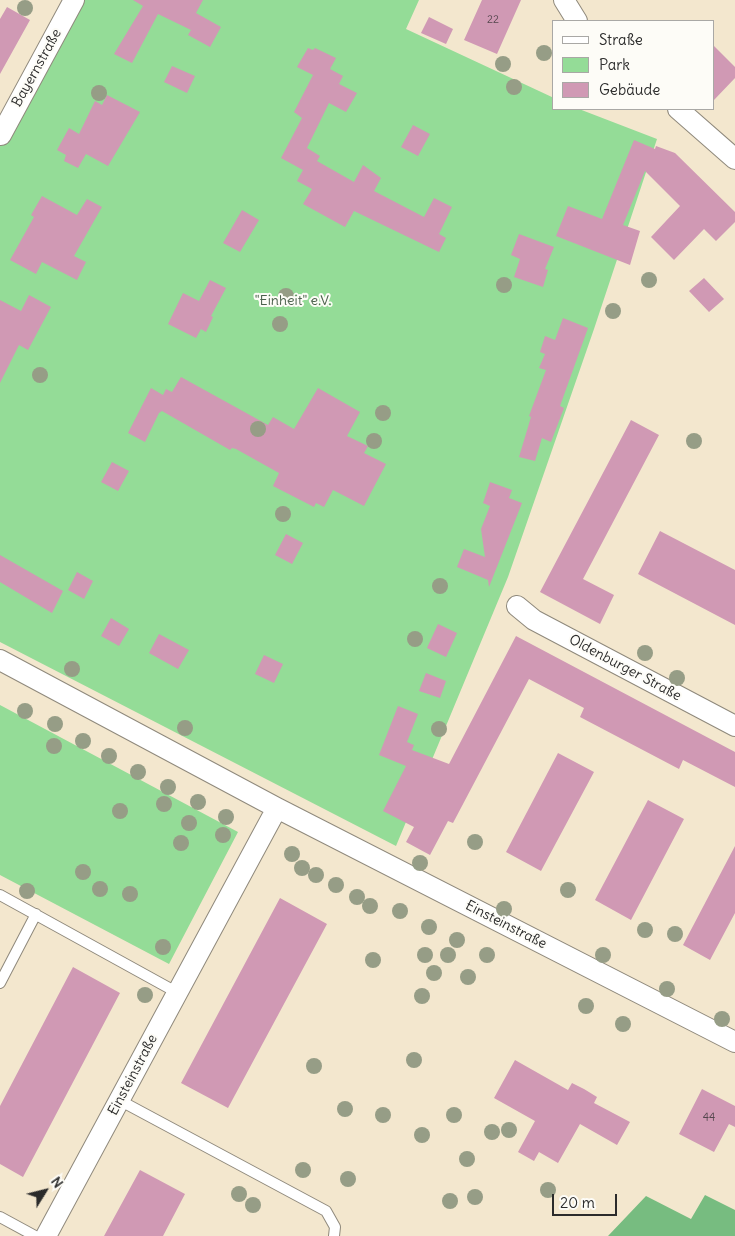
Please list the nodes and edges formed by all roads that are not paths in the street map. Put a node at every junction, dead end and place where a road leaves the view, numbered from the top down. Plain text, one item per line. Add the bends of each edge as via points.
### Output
1 (74, 0) edge
2 (564, 0) edge
3 (576, 20) edge
4 (679, 110) edge
5 (1, 136) edge
6 (735, 159) edge
7 (517, 606) dead end
8 (0, 660) edge
9 (735, 726) edge
10 (277, 808) junction
11 (0, 896) edge
12 (36, 914) junction
13 (0, 983) edge
14 (178, 993) junction
15 (735, 1042) edge
16 (120, 1100) junction
17 (0, 1217) edge
18 (35, 1236) edge
19 (46, 1236) edge
20 (334, 1236) edge

1 - 5 street, Bayernstraße
2 - 3 street
4 - 6 street
7 - 9 street, Oldenburger Straße via 534,620
8 - 10 street, Einsteinstraße
10 - 14 street, Einsteinstraße
10 - 15 street, Einsteinstraße
11 - 12 lane
12 - 13 lane
12 - 14 lane
14 - 16 street, Einsteinstraße
16 - 19 street, Einsteinstraße
16 - 20 lane via 326,1211 335,1227
17 - 18 lane

